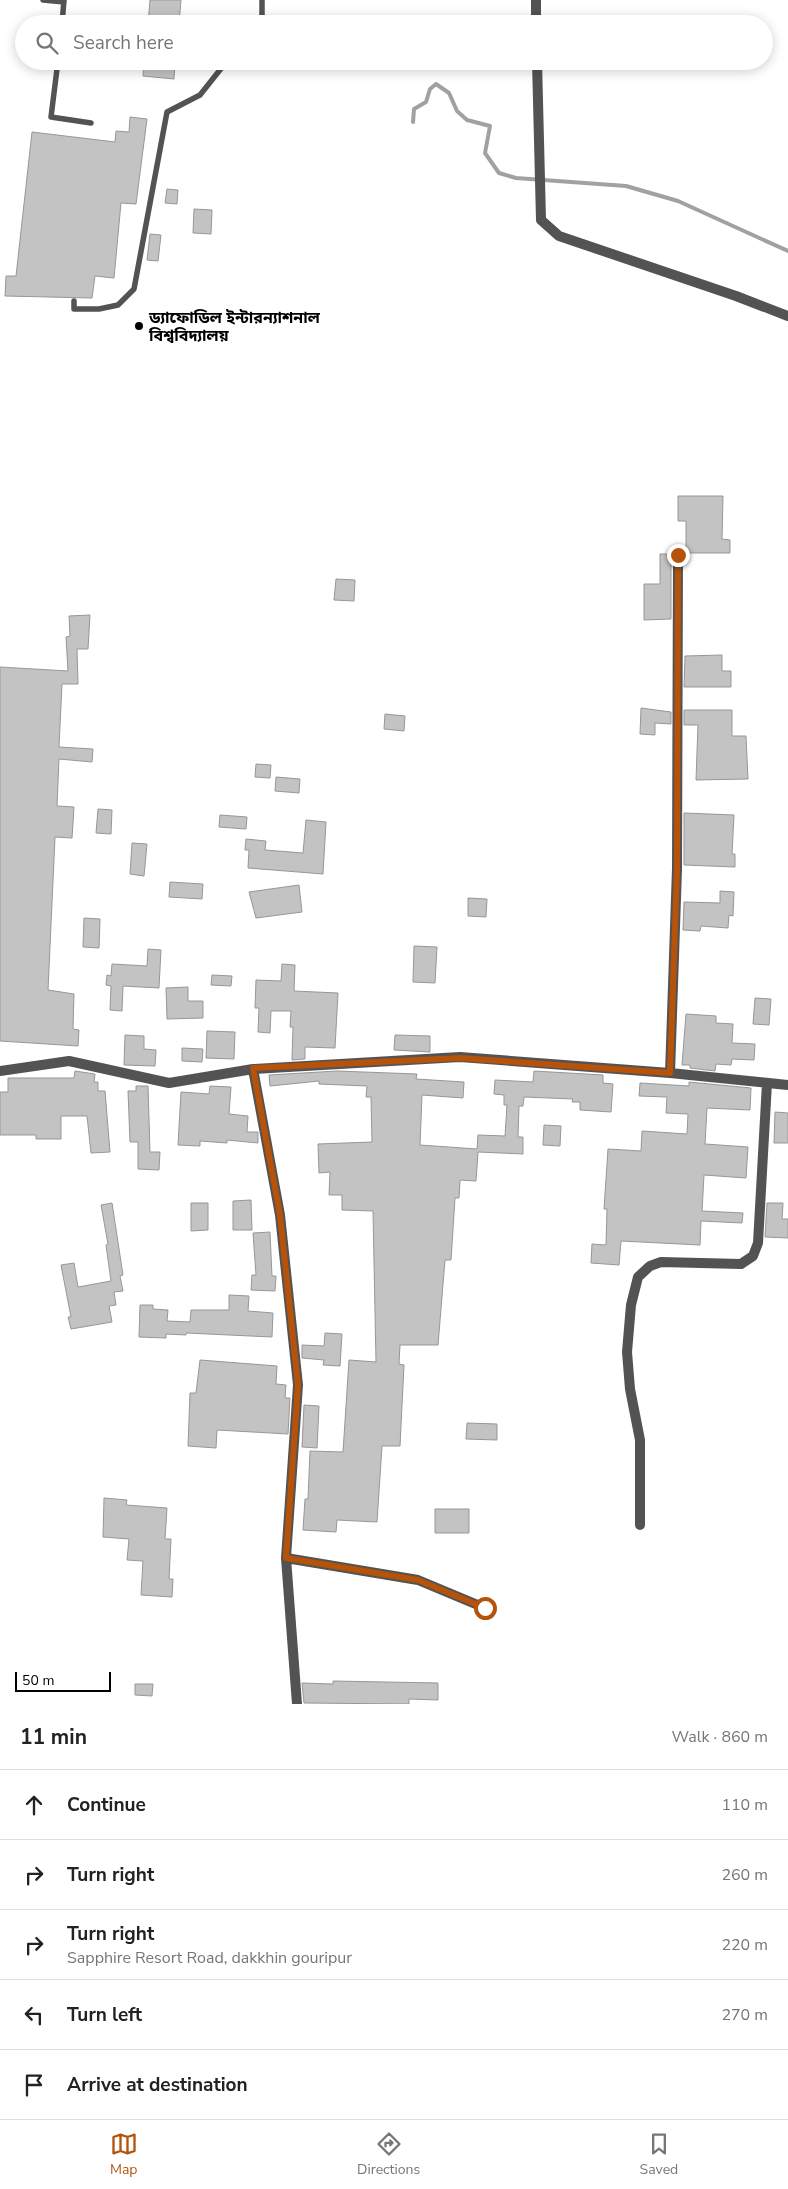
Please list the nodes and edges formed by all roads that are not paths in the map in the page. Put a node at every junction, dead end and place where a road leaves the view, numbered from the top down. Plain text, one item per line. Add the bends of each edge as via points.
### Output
1 (43, 0) edge
2 (262, 0) edge
3 (536, 0) edge
4 (64, 1) edge
5 (63, 15) edge
6 (262, 15) edge
7 (536, 15) edge
8 (57, 70) edge
9 (220, 70) edge
10 (537, 70) edge
11 (92, 123) dead end
12 (74, 301) dead end
13 (788, 316) edge
14 (678, 555) dead end
15 (253, 1068) junction
16 (0, 1071) edge
17 (670, 1073) junction
18 (768, 1084) junction
19 (788, 1085) edge
20 (640, 1526) dead end
21 (286, 1558) junction
22 (485, 1608) dead end
23 (297, 1704) edge

1 - 4 lane
2 - 6 lane
3 - 7 street
4 - 5 lane
8 - 11 lane via 51,117
9 - 12 lane via 200,95 167,112 134,288 118,305 74,309
10 - 13 street via 541,220 559,236
14 - 17 street via 677,869
15 - 16 street via 169,1083 70,1062
15 - 17 street via 460,1058
15 - 21 street via 280,1215 298,1385
17 - 18 street
18 - 19 street
18 - 20 street via 758,1243 753,1256 741,1264 661,1262 650,1266 638,1277 631,1305 627,1352 640,1440
21 - 22 street via 418,1580
21 - 23 street

